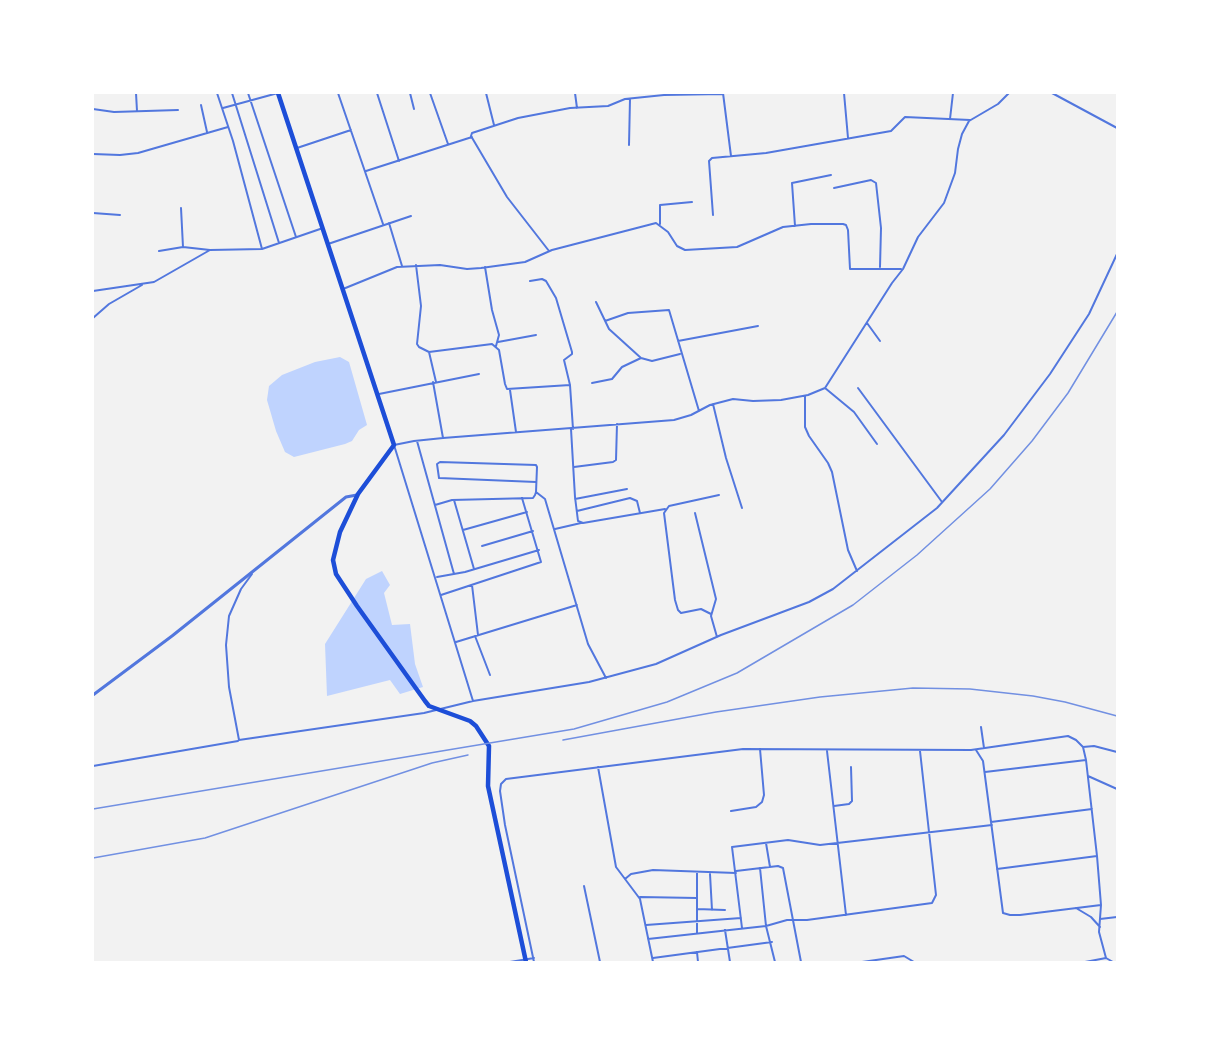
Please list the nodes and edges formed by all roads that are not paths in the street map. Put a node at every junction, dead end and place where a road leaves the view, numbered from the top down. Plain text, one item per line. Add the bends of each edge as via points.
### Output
1 (136, 93) edge
2 (217, 93) edge
3 (232, 93) edge
4 (248, 93) edge
5 (278, 93) edge
6 (338, 93) edge
7 (377, 93) edge
8 (410, 93) edge
9 (430, 93) edge
10 (486, 93) edge
11 (575, 93) edge
12 (634, 93) edge
13 (844, 93) edge
14 (953, 93) edge
15 (1009, 93) edge
16 (1052, 93) edge
17 (723, 94) edge
18 (636, 98) junction
19 (630, 99) junction
20 (251, 100) junction
21 (236, 104) junction
22 (201, 105) dead end
23 (222, 108) junction
24 (577, 108) junction
25 (93, 109) edge
26 (414, 109) dead end
27 (178, 110) dead end
28 (137, 111) junction
29 (950, 119) junction
30 (970, 120) junction
31 (494, 126) junction
32 (228, 127) junction
33 (1117, 128) edge
34 (351, 130) junction
35 (208, 133) junction
36 (472, 137) junction
37 (848, 139) junction
38 (448, 145) junction
39 (629, 145) dead end
40 (297, 148) junction
41 (93, 154) edge
42 (731, 157) junction
43 (399, 161) junction
44 (365, 171) junction
45 (831, 175) dead end
46 (834, 188) dead end
47 (692, 202) dead end
48 (181, 208) dead end
49 (93, 213) edge
50 (120, 215) dead end
51 (712, 215) dead end
52 (411, 216) dead end
53 (388, 223) junction
54 (384, 224) junction
55 (660, 224) junction
56 (795, 226) junction
57 (323, 228) junction
58 (296, 237) junction
59 (279, 243) junction
60 (328, 244) junction
61 (183, 248) junction
62 (262, 249) junction
63 (210, 250) junction
64 (159, 251) dead end
65 (549, 251) junction
66 (1117, 254) edge
67 (416, 265) junction
68 (403, 267) junction
69 (485, 267) junction
70 (880, 269) junction
71 (903, 269) junction
72 (530, 281) dead end
73 (144, 284) junction
74 (343, 289) junction
75 (93, 291) edge
76 (596, 302) dead end
77 (93, 318) edge
78 (605, 321) junction
79 (867, 323) junction
80 (758, 326) dead end
81 (536, 335) dead end
82 (678, 341) junction
83 (880, 341) dead end
84 (497, 344) junction
85 (429, 352) junction
86 (681, 354) junction
87 (640, 358) junction
88 (479, 374) dead end
89 (435, 382) junction
90 (592, 383) dead end
91 (570, 385) junction
92 (825, 388) junction
93 (858, 388) dead end
94 (510, 390) junction
95 (378, 394) junction
96 (805, 396) junction
97 (713, 404) junction
98 (699, 411) junction
99 (617, 424) junction
100 (572, 429) junction
101 (516, 432) junction
102 (443, 438) junction
103 (417, 441) junction
104 (877, 444) dead end
105 (394, 446) junction
106 (574, 467) junction
107 (536, 482) junction
108 (627, 489) dead end
109 (536, 492) junction
110 (358, 494) junction
111 (719, 495) dead end
112 (522, 498) junction
113 (575, 499) junction
114 (454, 500) junction
115 (942, 502) junction
116 (435, 505) junction
117 (742, 508) dead end
118 (665, 509) junction
119 (576, 511) junction
120 (527, 512) junction
121 (640, 513) junction
122 (695, 513) dead end
123 (581, 523) junction
124 (463, 530) junction
125 (554, 530) junction
126 (533, 531) junction
127 (483, 546) dead end
128 (539, 550) junction
129 (256, 569) junction
130 (474, 569) junction
131 (857, 571) junction
132 (454, 574) junction
133 (436, 578) junction
134 (472, 585) junction
135 (441, 595) junction
136 (577, 605) junction
137 (711, 614) junction
138 (476, 635) junction
139 (717, 637) junction
140 (455, 642) junction
141 (490, 675) dead end
142 (606, 678) junction
143 (93, 695) edge
144 (472, 702) junction
145 (981, 727) dead end
146 (238, 740) junction
147 (1083, 747) junction
148 (984, 748) junction
149 (760, 749) junction
150 (975, 749) junction
151 (827, 750) junction
152 (920, 751) junction
153 (1117, 752) edge
154 (1086, 760) junction
155 (93, 766) edge
156 (598, 767) junction
157 (851, 767) dead end
158 (985, 772) junction
159 (1088, 776) junction
160 (1117, 789) edge
161 (834, 806) junction
162 (1092, 809) junction
163 (731, 811) dead end
164 (991, 824) junction
165 (929, 834) junction
166 (766, 842) junction
167 (838, 844) junction
168 (1097, 856) junction
169 (770, 867) junction
170 (760, 868) junction
171 (997, 869) junction
172 (697, 872) junction
173 (735, 872) junction
174 (710, 873) junction
175 (625, 879) junction
176 (584, 886) dead end
177 (638, 897) junction
178 (697, 898) junction
179 (1101, 905) junction
180 (1076, 908) junction
181 (697, 909) junction
182 (712, 910) junction
183 (725, 910) dead end
184 (846, 915) junction
185 (1117, 917) edge
186 (741, 918) junction
187 (1100, 919) junction
188 (697, 920) junction
189 (793, 920) junction
190 (646, 925) junction
191 (766, 926) junction
192 (1100, 927) junction
193 (742, 928) junction
194 (725, 930) junction
195 (697, 933) junction
196 (648, 939) junction
197 (772, 942) junction
198 (728, 948) junction
199 (697, 952) junction
200 (652, 958) junction
201 (1106, 958) junction
202 (534, 960) edge
203 (510, 962) edge
204 (526, 962) edge
205 (600, 962) edge
206 (653, 962) edge
207 (698, 962) edge
208 (730, 962) edge
209 (775, 962) edge
210 (801, 962) edge
211 (862, 962) edge
212 (914, 962) edge
213 (1085, 962) edge
214 (1113, 962) edge

1 - 28 street
2 - 23 street
3 - 21 street
4 - 20 street
5 - 20 street
5 - 40 highway
6 - 34 street
7 - 43 street
8 - 26 street
9 - 38 street
10 - 31 street
11 - 24 street
12 - 18 street
13 - 37 street
14 - 29 street
15 - 30 street
16 - 33 street
17 - 18 street
17 - 42 street
18 - 19 street
19 - 24 street via 608,106
19 - 39 street
20 - 21 street
20 - 58 street
21 - 23 street
21 - 59 street
22 - 35 street
23 - 32 street
24 - 31 street
25 - 28 street
27 - 28 street
29 - 30 street
29 - 37 street via 905,117 892,130
30 - 71 street via 962,134 956,173 944,203 918,237
31 - 36 street
32 - 35 street
32 - 62 street
34 - 40 street
34 - 44 street
35 - 41 street via 138,153
36 - 38 street
36 - 65 street via 507,197
37 - 42 street
38 - 43 street
40 - 57 highway
42 - 51 street via 709,161
43 - 44 street
44 - 54 street
45 - 56 street via 792,183
46 - 70 street via 871,180 878,185
47 - 55 street via 660,205
48 - 61 street
49 - 50 street
52 - 53 street
53 - 54 street
53 - 68 street
54 - 60 street
55 - 56 street via 685,250 736,247 771,231
55 - 65 street
56 - 70 street via 846,225 850,269
57 - 58 street
57 - 60 highway
58 - 59 street
59 - 62 street
60 - 74 highway
61 - 63 street
61 - 64 street
62 - 63 street
63 - 73 street
65 - 69 street via 525,262
66 - 115 street via 1089,314 1050,374 1004,435
67 - 68 street
67 - 69 street
67 - 85 street via 421,311 417,344
68 - 74 street
69 - 84 street via 499,335
70 - 71 street
71 - 79 street
72 - 91 street via 544,280 556,298 572,352 564,360
73 - 75 street
73 - 77 street
74 - 95 highway
76 - 78 street
78 - 82 street via 628,313 667,309
78 - 87 street via 614,335
79 - 83 street
79 - 92 street
80 - 82 street
81 - 84 street
82 - 86 street
84 - 85 street
84 - 94 street via 505,384
85 - 89 street
86 - 87 street via 652,361
86 - 98 street
87 - 90 street via 612,379
88 - 89 street
89 - 95 street
89 - 102 street
91 - 94 street
91 - 100 street
92 - 96 street
92 - 104 street via 854,412
93 - 115 street
94 - 101 street
95 - 105 highway
96 - 97 street via 733,399
96 - 131 street via 805,427 836,483 848,550
97 - 98 street
97 - 117 street
98 - 99 street via 674,420
99 - 100 street
99 - 106 street via 616,460
100 - 101 street
100 - 106 street
101 - 102 street
102 - 103 street
103 - 105 street
103 - 116 street
105 - 110 highway
105 - 133 street
106 - 113 street
107 - 107 street via 536,465 437,464 439,478
107 - 109 street
108 - 113 street
109 - 112 street via 534,497
109 - 125 street via 545,499
110 - 129 street via 346,497
110 - 204 highway via 334,550 336,574 429,706 470,721 489,746 488,786
111 - 118 street
112 - 114 street
112 - 120 street
113 - 119 street
114 - 116 street
114 - 124 street
115 - 131 street
116 - 132 street
118 - 121 street
118 - 137 street via 678,610 681,613 701,609
119 - 121 street via 630,498 637,501
119 - 123 street
120 - 124 street
120 - 126 street
121 - 123 street
122 - 137 street via 716,599
123 - 125 street
124 - 130 street
125 - 136 street
126 - 127 street
126 - 128 street
128 - 130 street
128 - 134 street via 540,563
129 - 143 street
129 - 146 street via 241,589 229,616 229,687
130 - 132 street
131 - 139 street via 809,602
132 - 133 street
133 - 135 street
134 - 135 street
134 - 138 street
135 - 140 street
136 - 138 street
136 - 142 street via 590,649
137 - 139 street
138 - 140 street
138 - 141 street
139 - 142 street via 656,663
140 - 144 street
142 - 144 street
144 - 146 street via 383,720
145 - 148 street
146 - 155 street
147 - 148 street via 1068,736
147 - 153 street
147 - 154 street
148 - 150 street
149 - 151 street
149 - 156 street
149 - 163 street via 762,802 756,807
150 - 152 street
150 - 158 street
151 - 152 street
151 - 161 street
152 - 165 street
154 - 158 street
154 - 159 street
156 - 175 street via 616,867
156 - 202 street via 506,779 501,784 505,825
157 - 161 street via 852,801
158 - 164 street
159 - 160 street
159 - 162 street
161 - 167 street
162 - 164 street
162 - 168 street
164 - 165 street
164 - 171 street
165 - 167 street
165 - 184 street via 935,900 926,905
166 - 167 street
166 - 169 street
166 - 173 street via 732,847
167 - 184 street
168 - 171 street
168 - 179 street
169 - 170 street
169 - 189 street via 783,868
170 - 173 street
170 - 191 street
171 - 180 street via 1003,913 1020,915
172 - 174 street
172 - 175 street via 653,870
172 - 178 street
173 - 174 street
173 - 186 street
174 - 182 street
175 - 177 street
176 - 205 street
177 - 178 street
177 - 190 street
178 - 181 street
179 - 180 street
179 - 187 street
180 - 192 street
181 - 182 street
181 - 188 street
182 - 183 street
184 - 189 street
185 - 187 street
186 - 188 street
186 - 193 street
187 - 192 street
188 - 190 street
188 - 195 street
189 - 191 street
189 - 210 street
190 - 196 street
191 - 193 street
191 - 197 street
192 - 201 street
193 - 194 street
194 - 195 street
194 - 198 street
195 - 196 street
196 - 200 street
197 - 198 street
197 - 209 street
198 - 199 street
198 - 208 street
199 - 200 street
199 - 207 street
200 - 206 street
201 - 213 street
201 - 214 street
202 - 203 street
211 - 212 street via 904,956

